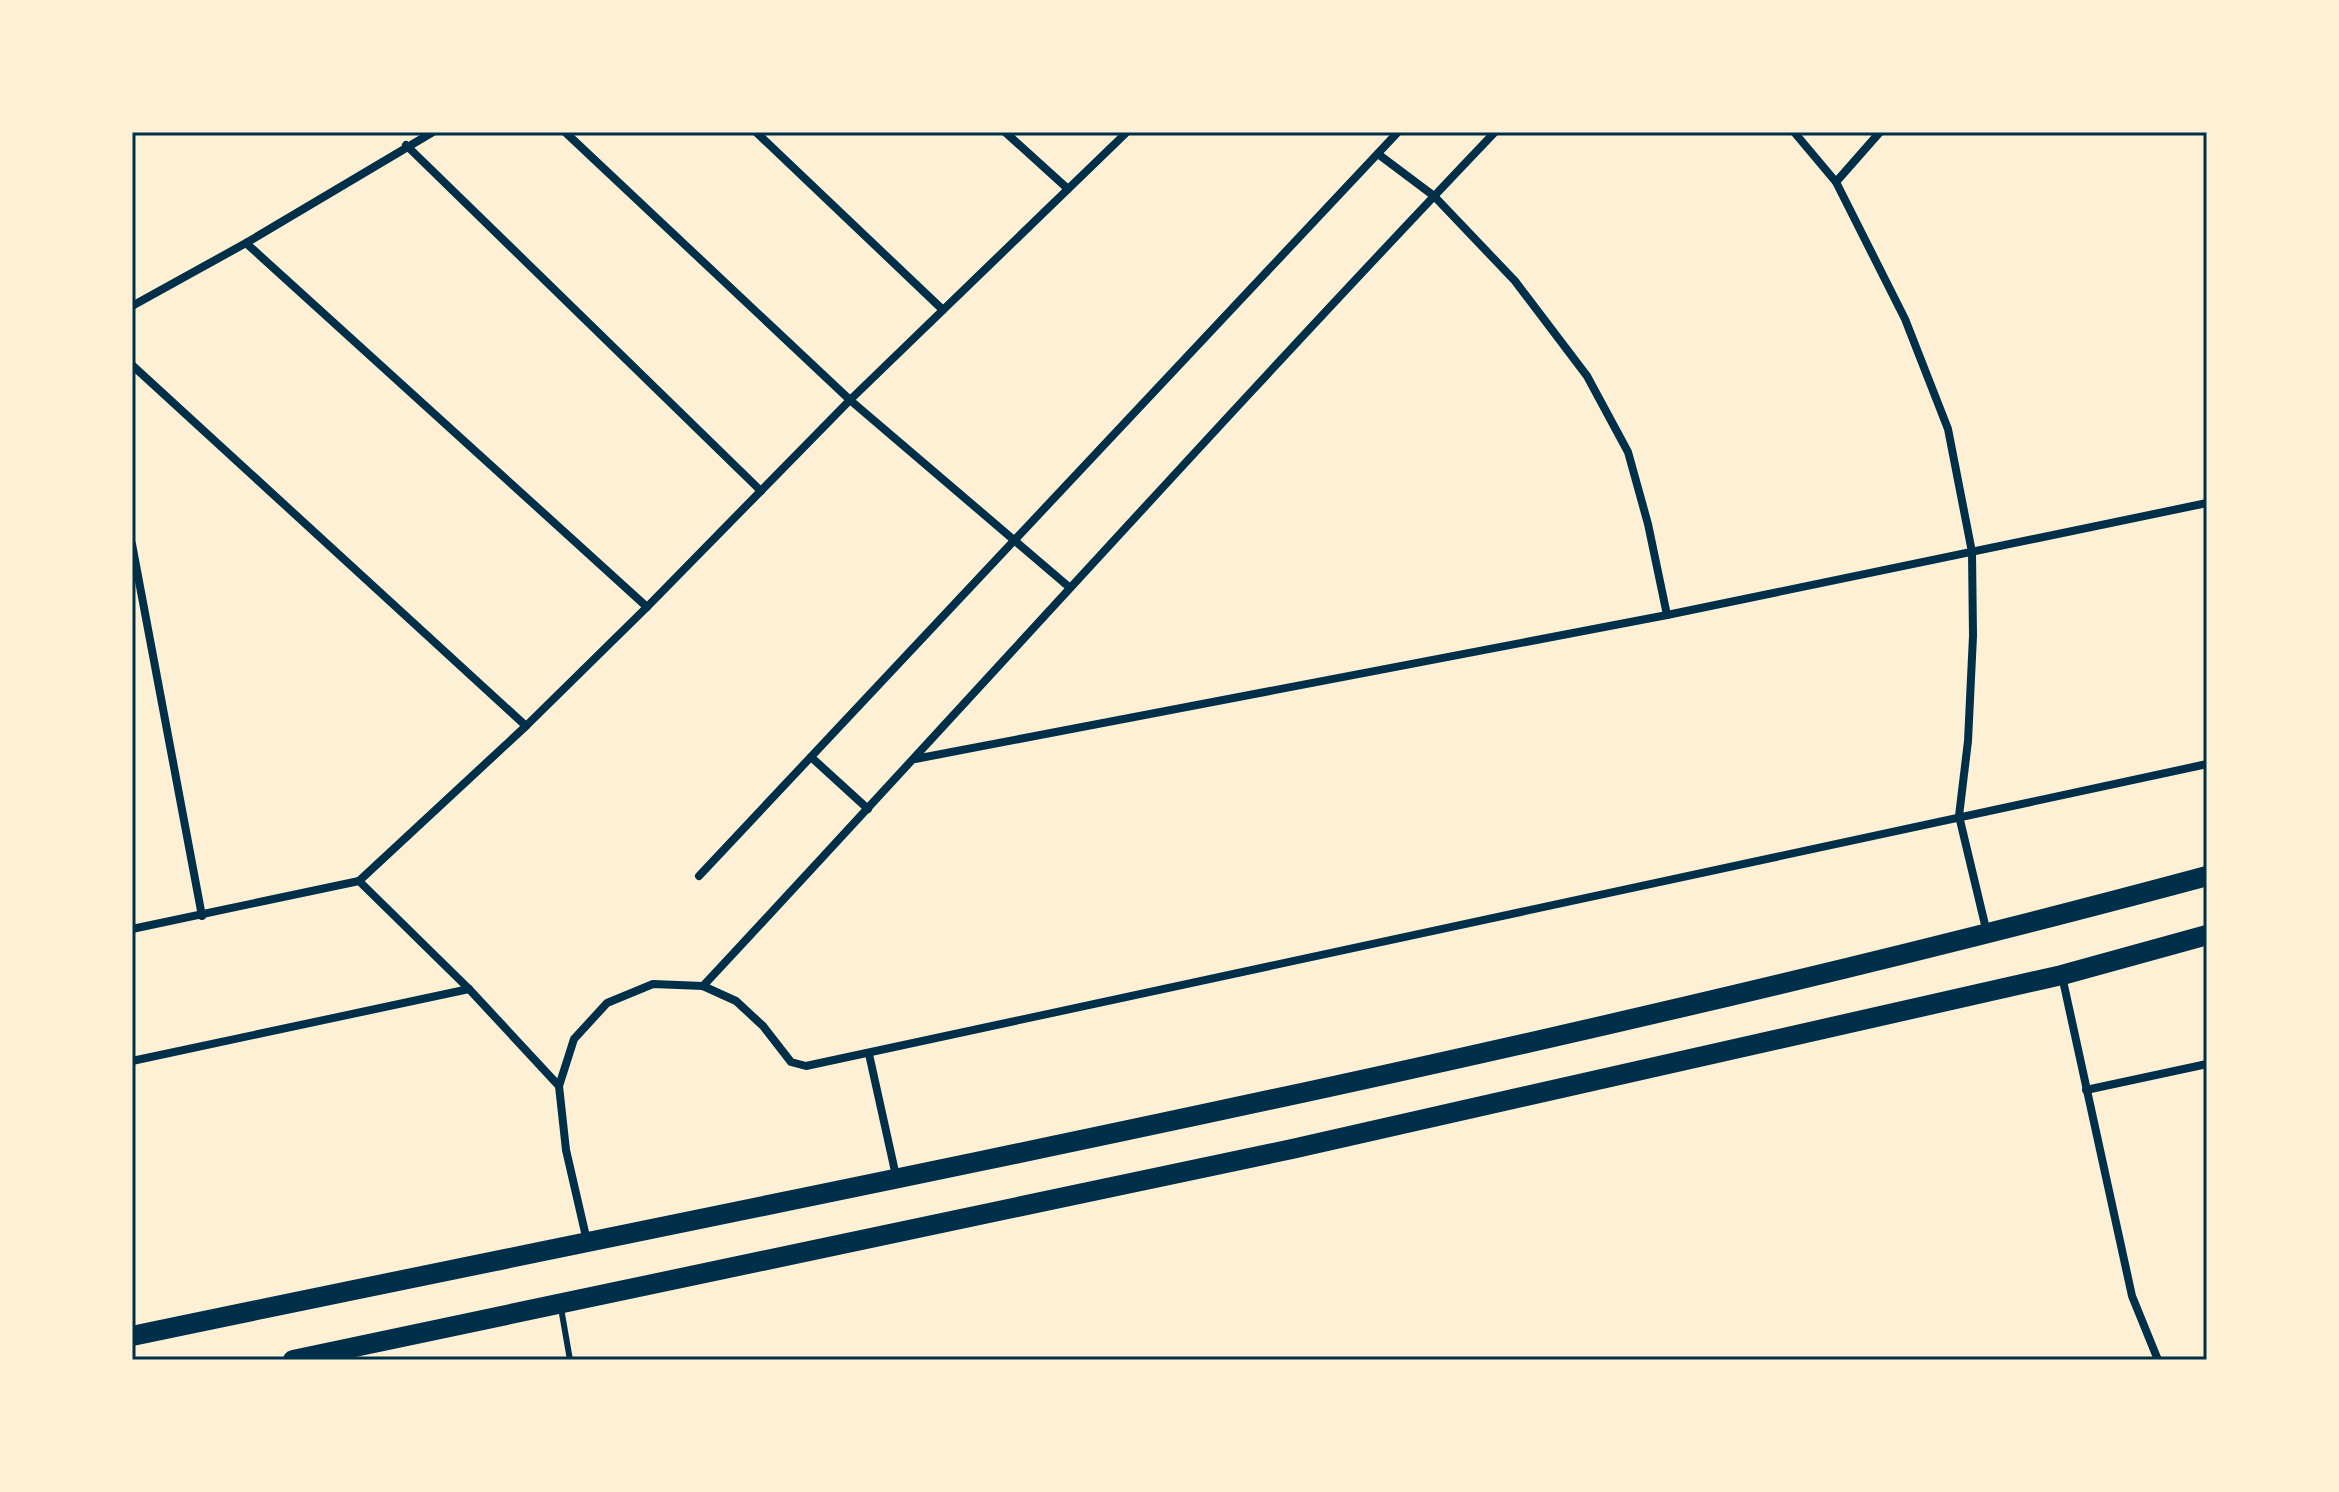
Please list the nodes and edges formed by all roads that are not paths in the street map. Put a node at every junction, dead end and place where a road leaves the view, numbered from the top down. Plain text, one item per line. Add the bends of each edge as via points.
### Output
1 (433, 132) edge
2 (565, 132) edge
3 (756, 132) edge
4 (1005, 132) edge
5 (1127, 132) edge
6 (1398, 132) edge
7 (1495, 132) edge
8 (1794, 132) edge
9 (1880, 132) edge
10 (406, 145) junction
11 (1378, 154) junction
12 (1836, 182) junction
13 (1068, 189) junction
14 (1434, 196) junction
15 (246, 243) junction
16 (132, 306) edge
17 (943, 310) junction
18 (132, 365) edge
19 (850, 400) junction
20 (761, 491) junction
21 (2207, 503) edge
22 (1014, 540) junction
23 (132, 544) edge
24 (1972, 552) junction
25 (1069, 587) junction
26 (647, 607) junction
27 (1667, 615) junction
28 (526, 726) junction
29 (811, 757) junction
30 (915, 759) junction
31 (2207, 764) edge
32 (868, 809) junction
33 (1959, 816) junction
34 (699, 876) dead end
35 (2207, 876) edge
36 (359, 881) junction
37 (202, 916) junction
38 (132, 929) edge
39 (1988, 935) junction
40 (2207, 935) edge
41 (2062, 975) junction
42 (703, 986) junction
43 (469, 989) junction
44 (869, 1054) junction
45 (132, 1061) edge
46 (2207, 1064) edge
47 (559, 1086) junction
48 (2086, 1090) junction
49 (896, 1177) junction
50 (587, 1241) junction
51 (561, 1305) junction
52 (132, 1336) edge
53 (293, 1360) edge
54 (570, 1360) edge
55 (2158, 1360) edge

1 - 10 street
2 - 19 street
3 - 17 street
4 - 13 street
5 - 13 street
6 - 11 street
7 - 14 street
8 - 12 street
9 - 12 street
10 - 15 street
10 - 20 street
11 - 14 street
11 - 22 street
12 - 24 street via 1905,319 1948,429
13 - 17 street
14 - 25 street
14 - 27 street via 1515,281 1587,376 1628,452
15 - 16 street
15 - 26 street
17 - 19 street
18 - 28 street
19 - 20 street
19 - 22 street
20 - 26 street
21 - 24 street
22 - 25 street
22 - 29 street
23 - 37 street
24 - 27 street
24 - 33 street via 1969,726
25 - 30 street
26 - 28 street
27 - 30 street
28 - 36 street
29 - 32 street
29 - 34 street
30 - 32 street
31 - 33 street
32 - 42 street
33 - 39 street
33 - 44 street
35 - 39 main road
36 - 37 street
36 - 43 street
37 - 38 street
39 - 49 main road via 1281,1097
40 - 41 main road
41 - 48 street
41 - 51 main road via 1292,1149
42 - 44 street via 736,1001 791,1062 806,1066
42 - 47 street via 653,984 607,1003 574,1039
43 - 45 street
43 - 47 street
44 - 49 street
46 - 48 street
47 - 50 street via 566,1150
48 - 55 street via 2132,1296
49 - 50 main road
50 - 52 main road
51 - 53 main road
51 - 54 lane

